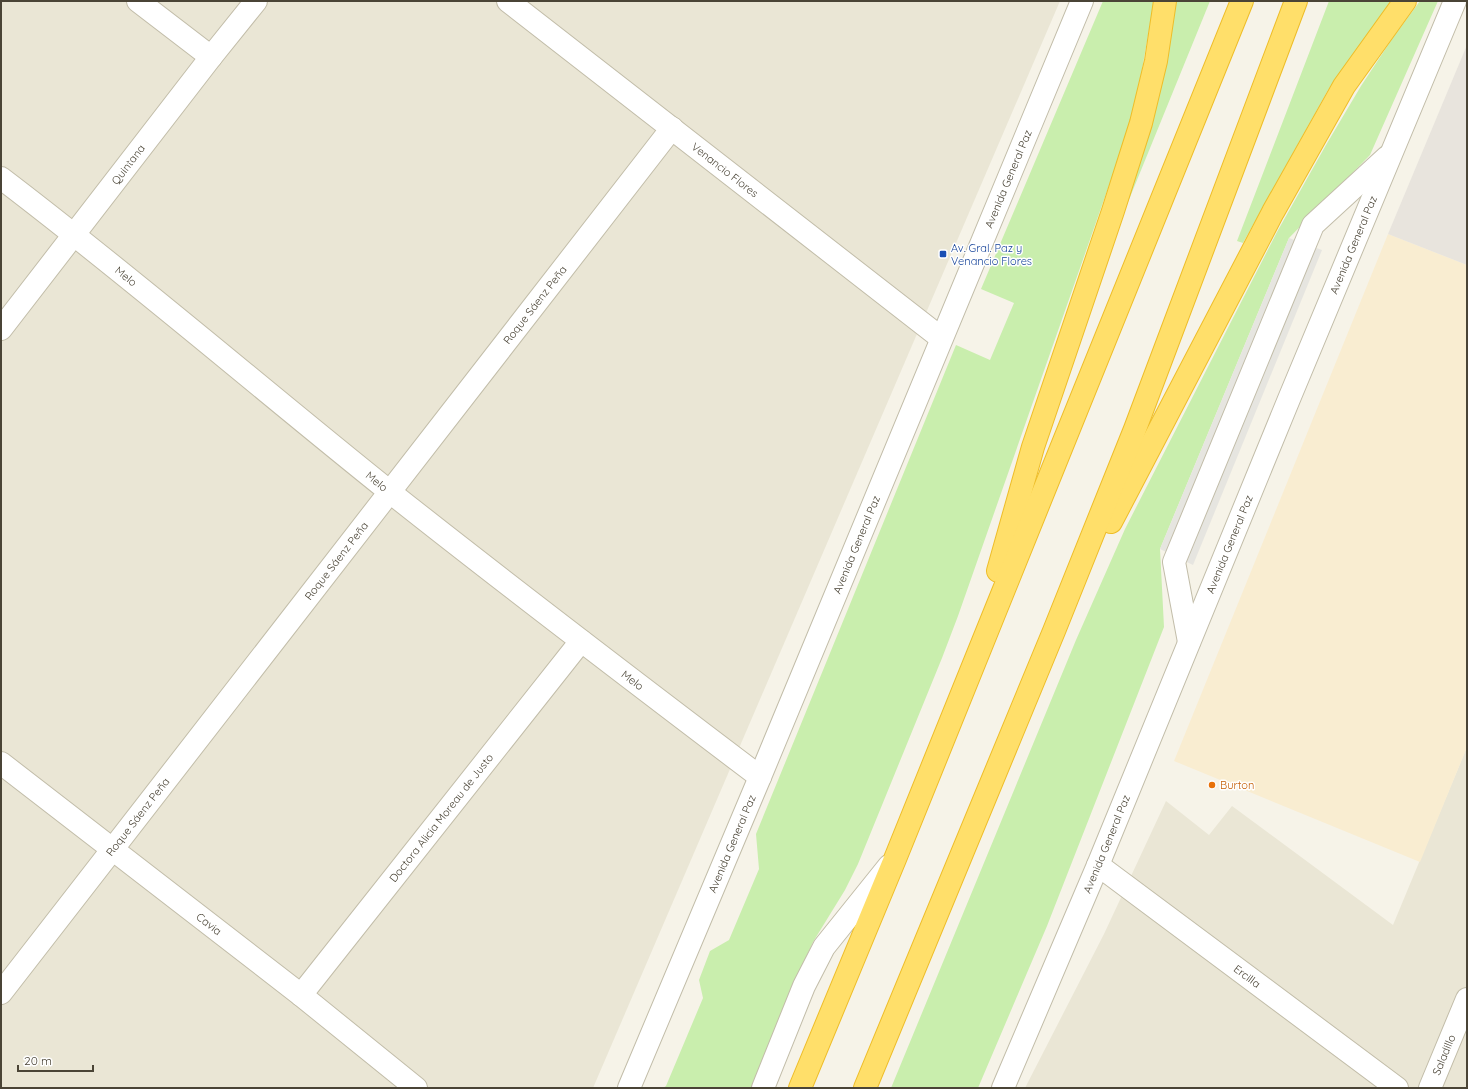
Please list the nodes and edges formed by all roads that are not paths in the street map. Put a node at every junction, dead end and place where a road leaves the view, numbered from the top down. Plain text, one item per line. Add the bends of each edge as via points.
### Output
1 (138, 1) edge
2 (256, 1) edge
3 (508, 1) edge
4 (1082, 1) edge
5 (1165, 1) edge
6 (1242, 1) edge
7 (1296, 1) edge
8 (1405, 1) edge
9 (1455, 1) edge
10 (211, 57) junction
11 (672, 128) junction
12 (1392, 153) junction
13 (1, 178) edge
14 (75, 234) junction
15 (1, 329) edge
16 (942, 338) junction
17 (390, 492) junction
18 (1054, 631) junction
19 (581, 641) junction
20 (1190, 642) junction
21 (970, 671) junction
22 (1, 763) edge
23 (760, 777) junction
24 (113, 850) junction
25 (895, 859) junction
26 (1098, 865) junction
27 (1, 993) edge
28 (301, 995) junction
29 (1467, 999) edge
30 (416, 1088) edge
31 (629, 1088) edge
32 (763, 1088) edge
33 (800, 1088) edge
34 (864, 1088) edge
35 (1003, 1088) edge
36 (1397, 1088) edge
37 (1430, 1088) edge

1 - 10 street
2 - 10 street, Quintana
3 - 11 street, Venancio Flores
4 - 16 street, Avenida General Paz
5 - 21 highway via 1156,61 1141,124 1033,447
6 - 21 highway
7 - 18 highway via 1135,429
8 - 18 highway via 1344,86 1280,199
9 - 12 street, Avenida General Paz
10 - 14 street, Quintana
11 - 16 street, Venancio Flores
11 - 17 street, Roque Sáenz Peña
12 - 20 street, Avenida General Paz
12 - 20 street via 1313,225 1310,232 1174,562
13 - 14 street, Melo
14 - 15 street, Quintana
14 - 17 street, Melo
16 - 23 street, Avenida General Paz
17 - 19 street, Melo
17 - 24 street, Roque Sáenz Peña
18 - 34 highway
19 - 23 street, Melo
19 - 28 street, Doctora Alicia Moreau de Justo
20 - 26 street, Avenida General Paz
21 - 25 highway
22 - 24 street, Cavia
23 - 31 street, Avenida General Paz
24 - 27 street, Roque Sáenz Peña
24 - 28 street, Cavia
25 - 32 street via 824,947 804,986
25 - 33 highway
26 - 35 street, Avenida General Paz
26 - 36 street, Ercilla
28 - 30 street, Cavia
29 - 37 street, Saladillo

